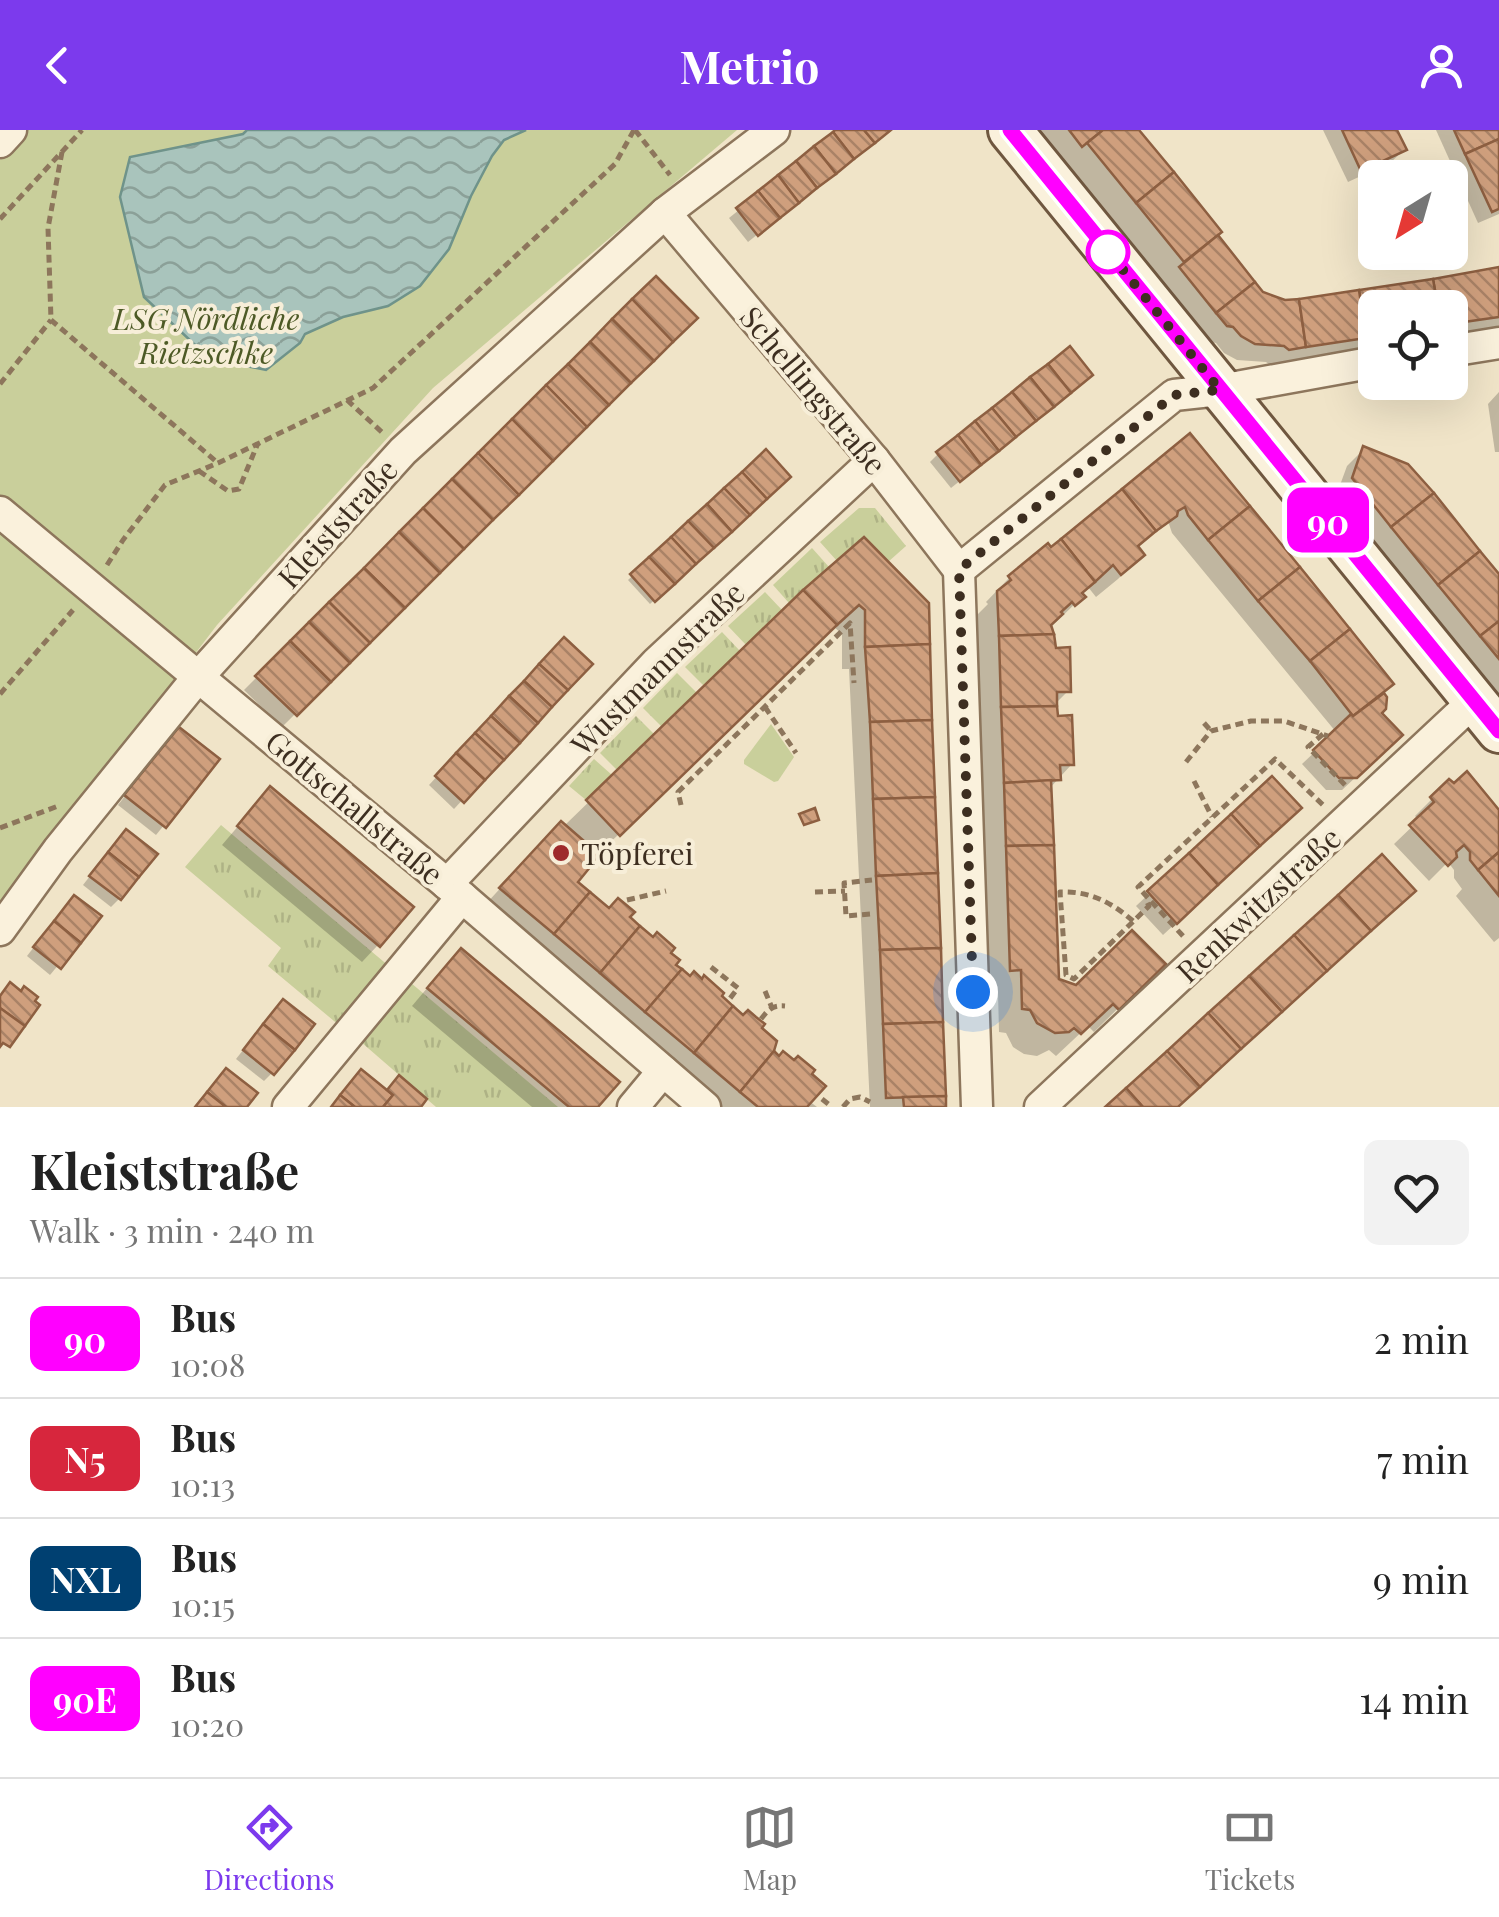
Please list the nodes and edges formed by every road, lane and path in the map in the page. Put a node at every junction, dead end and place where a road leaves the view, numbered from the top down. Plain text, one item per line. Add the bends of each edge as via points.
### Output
1 (11, 130) edge
2 (82, 130) edge
3 (634, 130) edge
4 (774, 130) edge
5 (1010, 130) edge
6 (0, 142) edge
7 (62, 152) junction
8 (676, 205) junction
9 (0, 220) edge
10 (51, 320) junction
11 (1499, 343) edge
12 (1468, 348) edge
13 (1358, 365) edge
14 (0, 384) edge
15 (1220, 390) junction
16 (347, 400) junction
17 (258, 443) junction
18 (403, 451) junction
19 (874, 460) junction
20 (218, 462) junction
21 (199, 471) junction
22 (0, 512) edge
23 (959, 570) junction
24 (93, 587) junction
25 (198, 676) junction
26 (854, 682) dead end
27 (0, 694) edge
28 (764, 706) junction
29 (1487, 716) edge
30 (1204, 723) dead end
31 (1211, 731) junction
32 (796, 753) dead end
33 (1186, 762) dead end
34 (1194, 780) dead end
35 (681, 805) dead end
36 (1353, 814) junction
37 (1212, 818) junction
38 (872, 880) dead end
39 (666, 890) dead end
40 (454, 891) junction
41 (844, 891) junction
42 (815, 892) dead end
43 (1143, 892) junction
44 (627, 900) dead end
45 (870, 914) dead end
46 (1133, 921) junction
47 (0, 930) edge
48 (1202, 956) junction
49 (711, 967) dead end
50 (764, 992) dead end
51 (728, 1001) dead end
52 (784, 1006) dead end
53 (772, 1008) junction
54 (761, 1020) dead end
55 (662, 1071) junction
56 (822, 1099) dead end
57 (870, 1102) dead end
58 (288, 1107) edge
59 (633, 1107) edge
60 (705, 1107) edge
61 (832, 1107) edge
62 (843, 1107) edge
63 (977, 1107) edge
64 (1040, 1107) edge

1 - 6 street
2 - 7 path
3 - 8 path
3 - 16 path via 614,164 373,388
4 - 8 street, Kleiststraße
5 - 15 main road
7 - 9 path
7 - 10 path via 48,228
8 - 18 street, Kleiststraße
8 - 19 street, Schellingstraße
10 - 14 path
10 - 20 path
11 - 12 street
13 - 15 street
15 - 23 street via 1174,395
15 - 29 main road
16 - 17 path
16 - 18 path
17 - 20 path
17 - 21 path via 239,489 228,491
18 - 25 street, Kleiststraße
19 - 23 street, Schellingstraße
19 - 40 street, Wustmannstraße via 656,663
20 - 21 path
21 - 24 path via 165,486
22 - 24 street, Gottschallstraße
23 - 63 street
24 - 25 street, Gottschallstraße
24 - 27 path
25 - 40 street, Gottschallstraße
25 - 47 street, Kleiststraße
26 - 28 path via 850,623
28 - 32 path
28 - 35 path via 678,792
29 - 36 street, Renkwitzstraße
30 - 31 path
31 - 33 path
31 - 36 path via 1284,721 1326,735 1308,747
34 - 37 path
36 - 37 path via 1275,760
36 - 48 street, Renkwitzstraße
37 - 43 path via 1138,887
38 - 41 path via 844,883
39 - 44 path
40 - 55 street, Gottschallstraße
40 - 58 street, Wustmannstraße
41 - 42 path
41 - 45 path via 846,916
43 - 46 path via 1149,906
43 - 48 path
46 - 46 path via 1074,978 1066,975 1060,892 1080,892
48 - 64 street, Renkwitzstraße
49 - 51 path via 738,988
50 - 53 path
52 - 53 path
53 - 54 path
55 - 59 street
55 - 60 street, Gottschallstraße
56 - 61 path
57 - 62 path via 860,1097

